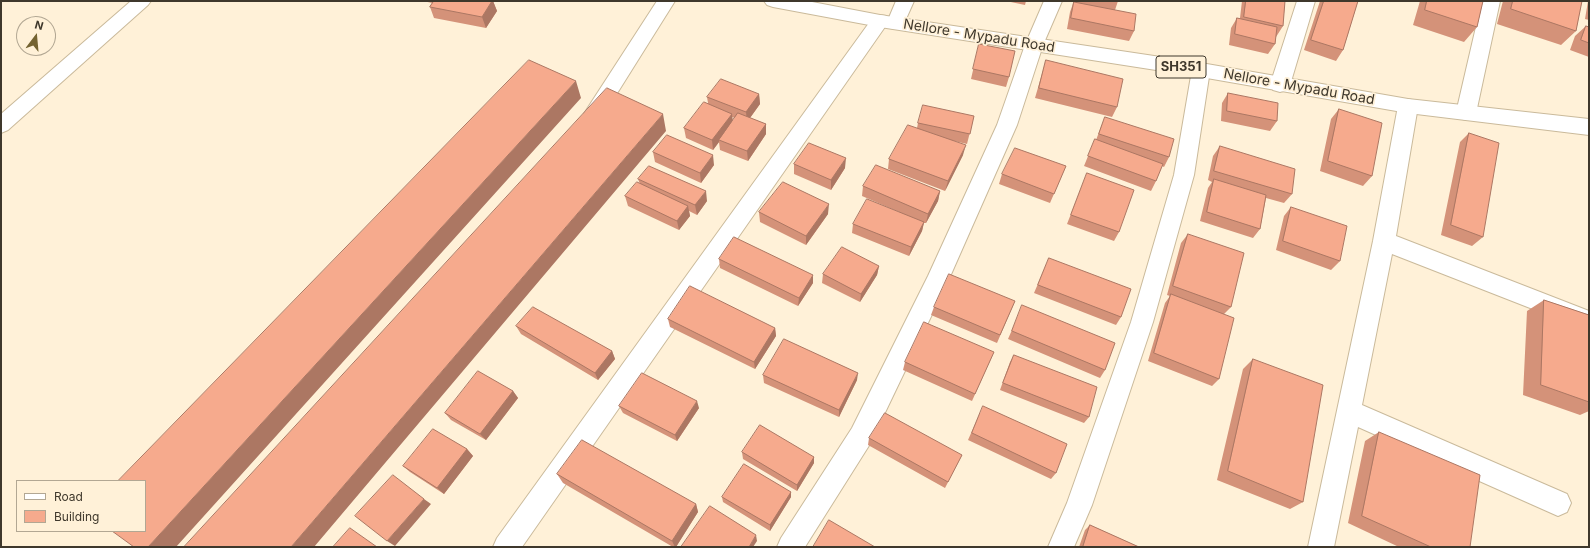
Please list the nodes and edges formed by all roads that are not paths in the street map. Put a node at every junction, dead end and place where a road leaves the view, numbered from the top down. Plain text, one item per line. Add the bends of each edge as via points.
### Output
1 (142, 1) edge
2 (666, 1) edge
3 (773, 1) edge
4 (905, 1) edge
5 (1053, 1) edge
6 (1306, 1) edge
7 (1491, 1) edge
8 (888, 22) junction
9 (1034, 45) junction
10 (1201, 70) junction
11 (1280, 85) junction
12 (1408, 106) junction
13 (1466, 113) junction
14 (1, 125) edge
15 (583, 126) edge
16 (1589, 127) edge
17 (1384, 241) junction
18 (1589, 321) edge
19 (1349, 412) junction
20 (1558, 503) dead end
21 (506, 547) edge
22 (790, 547) edge
23 (1061, 547) edge
24 (1321, 547) edge

1 - 14 street
2 - 15 street via 594,115
3 - 8 street, Nellore - Mypadu Road / SH351
4 - 8 street
5 - 9 street
6 - 11 street
7 - 13 street
8 - 9 street, Nellore - Mypadu Road / SH351
8 - 21 street
9 - 10 street, Nellore - Mypadu Road / SH351
9 - 22 street via 1007,125 934,286 861,436
10 - 11 street, Nellore - Mypadu Road / SH351
10 - 23 street via 1184,175 1146,307 1079,505
11 - 12 street, Nellore - Mypadu Road / SH351
12 - 13 street, Nellore - Mypadu Road / SH351
12 - 17 street
13 - 16 street, Nellore - Mypadu Road / SH351
17 - 18 street
17 - 19 street
19 - 20 street
19 - 24 street

